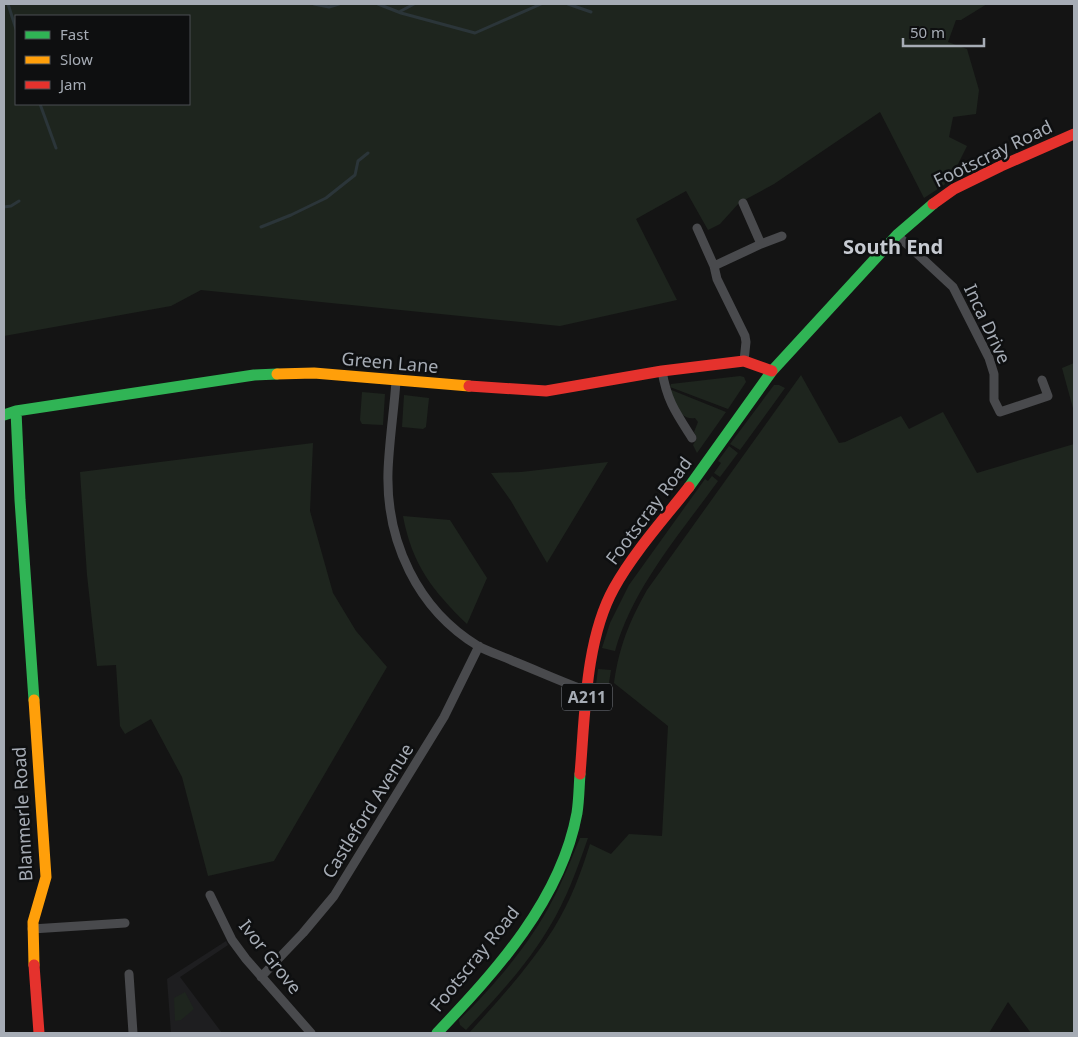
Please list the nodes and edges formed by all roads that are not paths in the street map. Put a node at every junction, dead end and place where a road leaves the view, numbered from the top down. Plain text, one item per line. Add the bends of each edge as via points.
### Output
1 (1074, 134) edge
2 (744, 203) dead end
3 (697, 228) dead end
4 (897, 235) junction
5 (782, 236) dead end
6 (762, 244) junction
7 (714, 266) junction
8 (744, 361) junction
9 (662, 371) junction
10 (772, 371) junction
11 (1042, 380) dead end
12 (396, 381) junction
13 (16, 411) junction
14 (4, 415) edge
15 (692, 438) dead end
16 (480, 646) junction
17 (587, 691) junction
18 (210, 895) dead end
19 (125, 923) dead end
20 (32, 929) junction
21 (129, 974) dead end
22 (261, 977) junction
23 (39, 1033) edge
24 (133, 1033) edge
25 (311, 1033) edge
26 (437, 1033) edge

1 - 4 main road, Footscray Road / A211 via 954,189
2 - 6 street
3 - 7 street
4 - 10 main road, Footscray Road / A211
4 - 11 street, Inca Drive via 953,286 989,358 994,374 994,400 1000,412 1048,396
5 - 6 street
6 - 7 street
7 - 8 street via 717,279 745,336
8 - 9 main road, Green Lane
8 - 10 main road, Green Lane
9 - 12 main road, Green Lane via 546,391
9 - 15 street via 671,405
10 - 17 main road, Footscray Road / A211 via 614,588 597,632
12 - 13 main road, Green Lane via 314,373 254,375
12 - 16 street via 388,473 397,545 427,600 450,624
13 - 14 main road, Green Lane
13 - 20 main road, Blanmerle Road via 46,877
16 - 17 street
16 - 22 street, Castleford Avenue via 444,717 334,896
17 - 26 main road, Footscray Road / A211 via 577,812 566,852 521,934
18 - 22 street, Ivor Grove via 232,940
19 - 20 street
20 - 23 main road, Blanmerle Road
21 - 24 street
22 - 25 street, Ivor Grove

